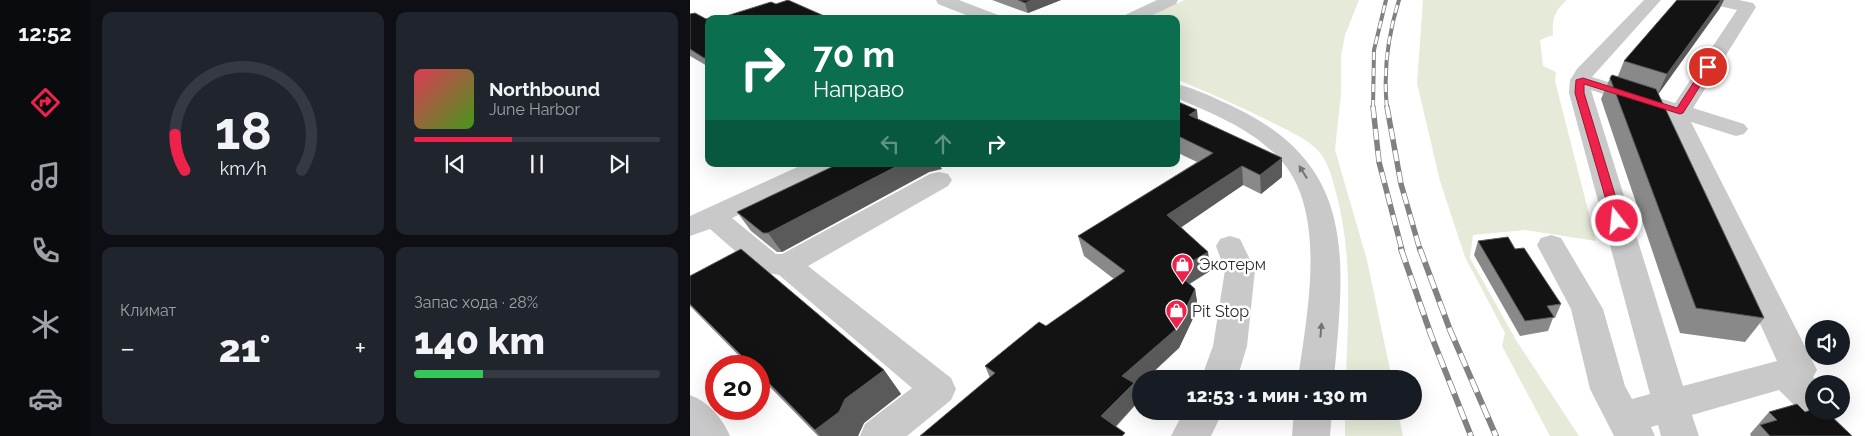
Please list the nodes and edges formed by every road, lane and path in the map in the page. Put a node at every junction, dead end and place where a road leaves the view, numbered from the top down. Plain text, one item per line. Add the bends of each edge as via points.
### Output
1 (944, 0) edge
2 (1170, 0) edge
3 (1653, 0) edge
4 (1716, 0) edge
5 (982, 15) edge
6 (1139, 15) edge
7 (1580, 80) junction
8 (1180, 92) edge
9 (1680, 111) junction
10 (1736, 129) dead end
11 (818, 167) edge
12 (939, 180) dead end
13 (701, 222) edge
14 (1551, 245) dead end
15 (1230, 246) dead end
16 (786, 265) junction
17 (1222, 370) edge
18 (1317, 370) edge
19 (1786, 374) junction
20 (1805, 393) edge
21 (690, 411) edge
22 (1200, 420) edge
23 (1312, 420) edge
24 (1675, 420) edge
25 (1629, 427) edge
26 (711, 436) edge
27 (879, 436) edge
28 (1190, 436) edge
29 (1311, 436) edge

1 - 5 street
2 - 6 street
3 - 7 street
4 - 9 street via 1747,7
7 - 9 street
7 - 24 street via 1580,93
18 -> 8 street via 1324,263 1318,202 1309,180 1298,164 1272,139 1241,120
9 - 10 street
9 - 19 street via 1679,124 1798,370
11 - 13 street
12 - 16 street
13 - 16 street via 769,264
14 - 25 street via 1587,309 1608,389
15 - 17 street via 1240,270 1230,346
16 - 27 street via 938,389
19 - 20 street
19 - 24 street
21 - 26 street
22 - 28 street
23 - 29 street
24 - 25 street

